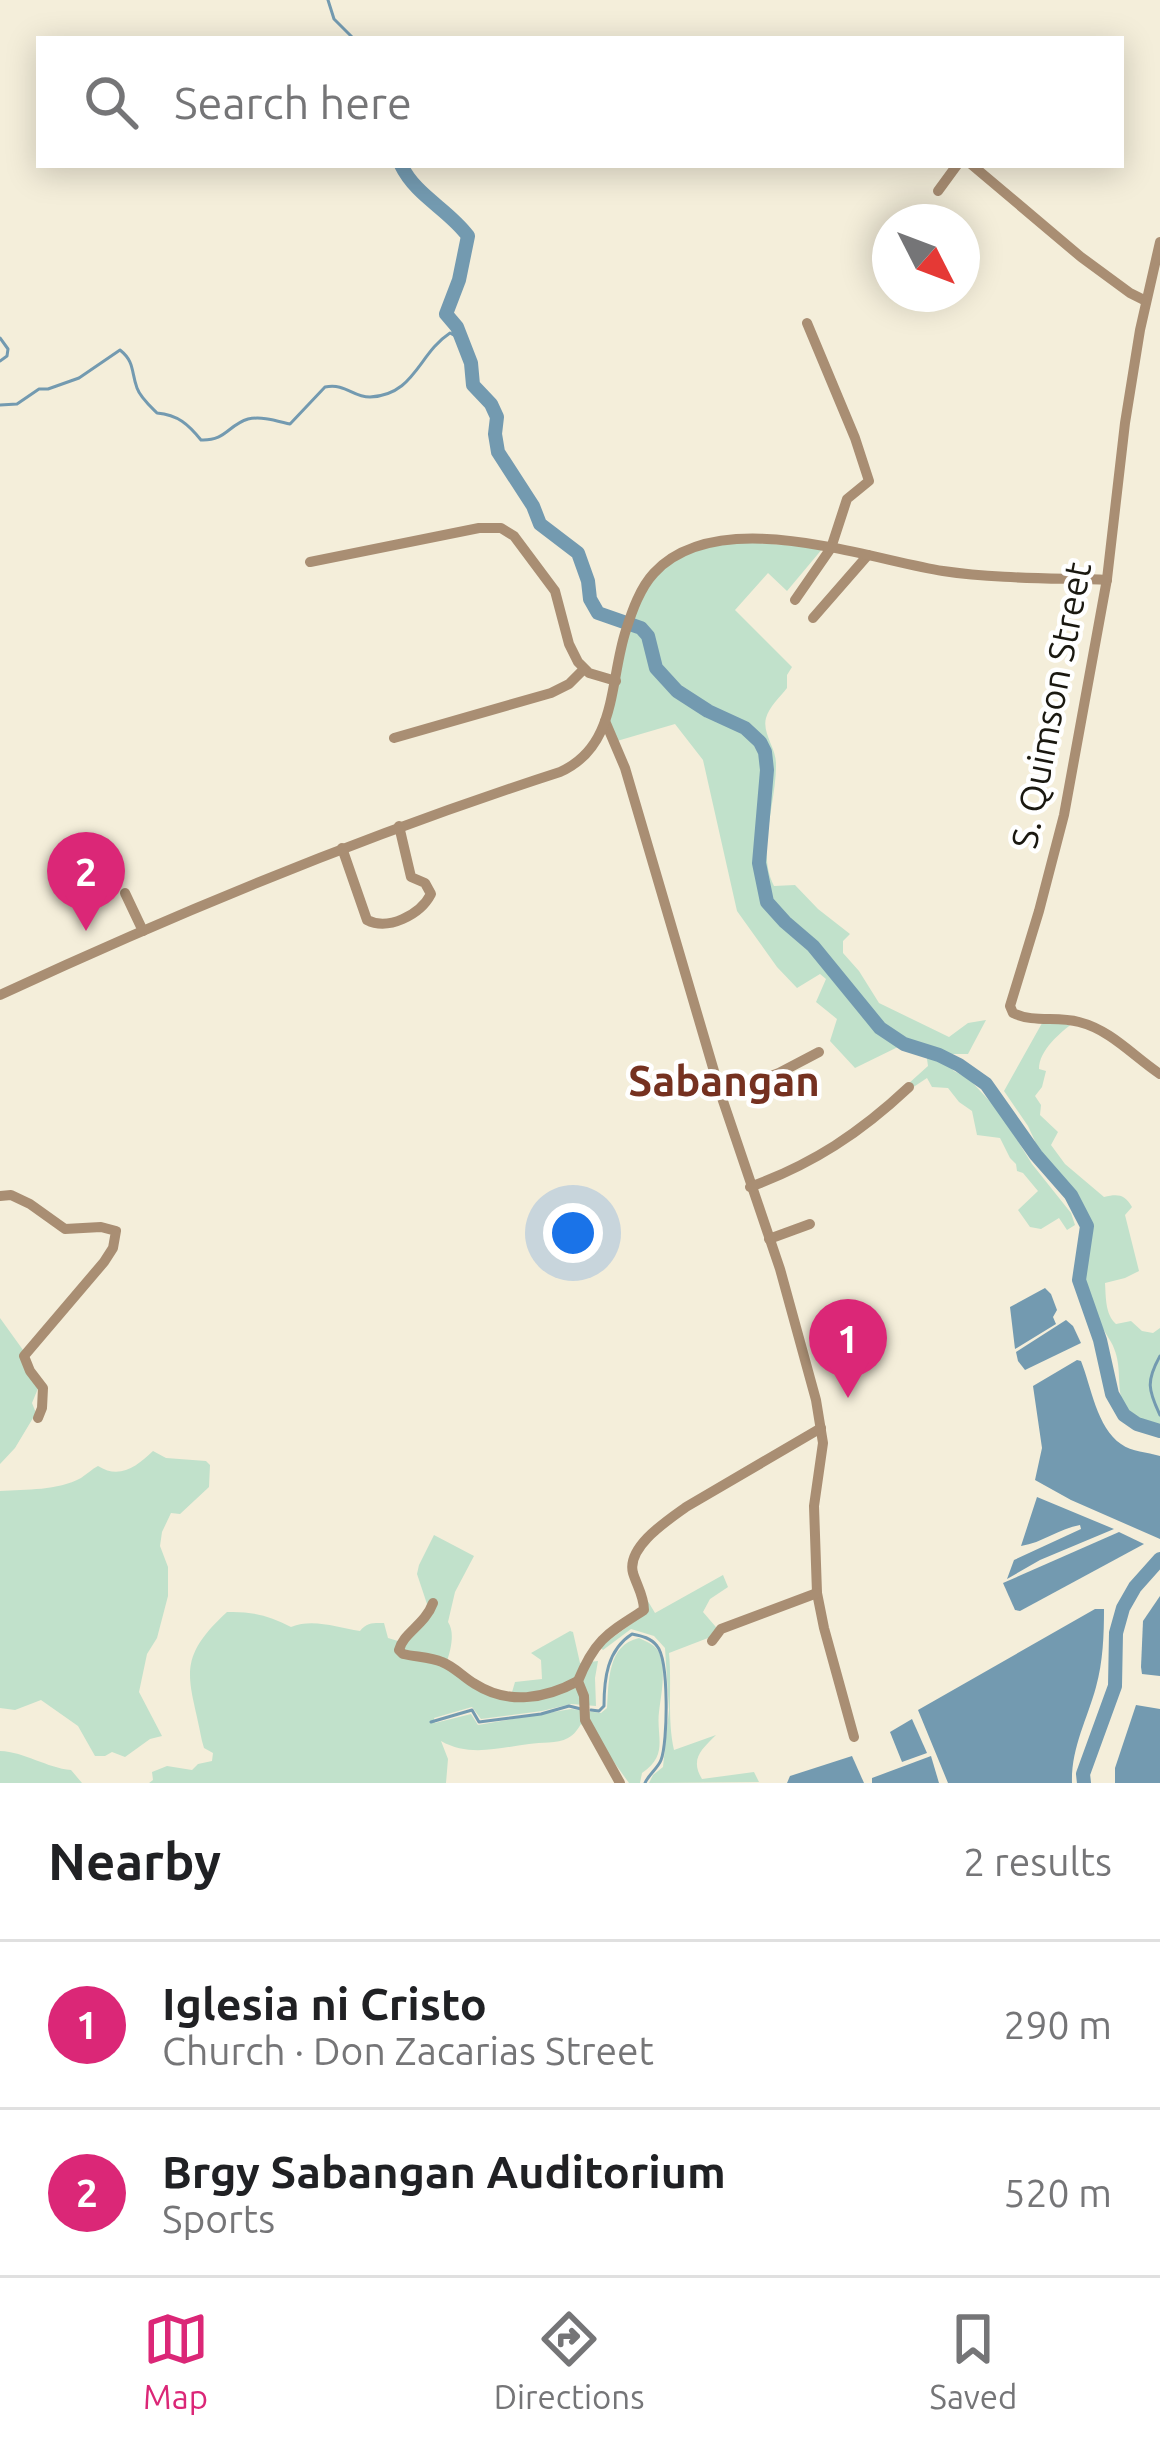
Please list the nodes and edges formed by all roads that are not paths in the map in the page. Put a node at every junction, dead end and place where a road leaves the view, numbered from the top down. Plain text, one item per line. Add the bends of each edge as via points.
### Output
1 (956, 168) edge
2 (975, 168) edge
3 (938, 191) dead end
4 (1160, 242) edge
5 (1146, 301) junction
6 (807, 323) dead end
7 (831, 548) junction
8 (868, 555) junction
9 (310, 562) dead end
10 (1107, 580) junction
11 (795, 600) dead end
12 (814, 618) dead end
13 (584, 669) junction
14 (616, 681) junction
15 (605, 722) junction
16 (394, 738) dead end
17 (399, 826) junction
18 (342, 848) junction
19 (125, 893) dead end
20 (143, 931) junction
21 (0, 995) edge
22 (819, 1052) dead end
23 (1160, 1074) edge
24 (908, 1087) dead end
25 (721, 1095) junction
26 (750, 1187) junction
27 (0, 1196) edge
28 (810, 1224) dead end
29 (769, 1239) junction
30 (38, 1418) dead end
31 (821, 1429) junction
32 (817, 1593) junction
33 (433, 1603) dead end
34 (712, 1641) dead end
35 (578, 1682) junction
36 (854, 1737) dead end
37 (620, 1783) edge

1 - 3 street
2 - 5 street
4 - 5 street, S. Quimson Street
5 - 10 street, S. Quimson Street
6 - 7 street via 869,481 847,499
7 - 8 street
7 - 11 street
7 - 14 street via 743,539 673,557 650,577 627,627
8 - 10 street via 949,572
8 - 12 street
9 - 13 street via 502,528 555,591
10 - 23 street, S. Quimson Street via 1056,848 1010,1006 1023,1018 1099,1029
13 - 14 street
13 - 16 street via 551,693
14 - 15 street
15 - 17 street via 591,750 568,769
15 - 25 street via 626,768
17 - 18 street
17 - 18 street via 411,877 431,893 395,921 367,920
18 - 20 street
19 - 20 street
20 - 21 street
22 - 25 street
24 - 26 street via 823,1155
25 - 26 street
26 - 29 street
27 - 30 street via 30,1204 65,1229 116,1231 104,1262 24,1356 43,1388
28 - 29 street
29 - 31 street
31 - 32 street
31 - 35 street via 686,1507 647,1540 632,1562 644,1610 607,1634
32 - 34 street via 721,1629
32 - 36 street
33 - 35 street via 401,1642 404,1654 443,1662 507,1697
35 - 37 street via 588,1727

